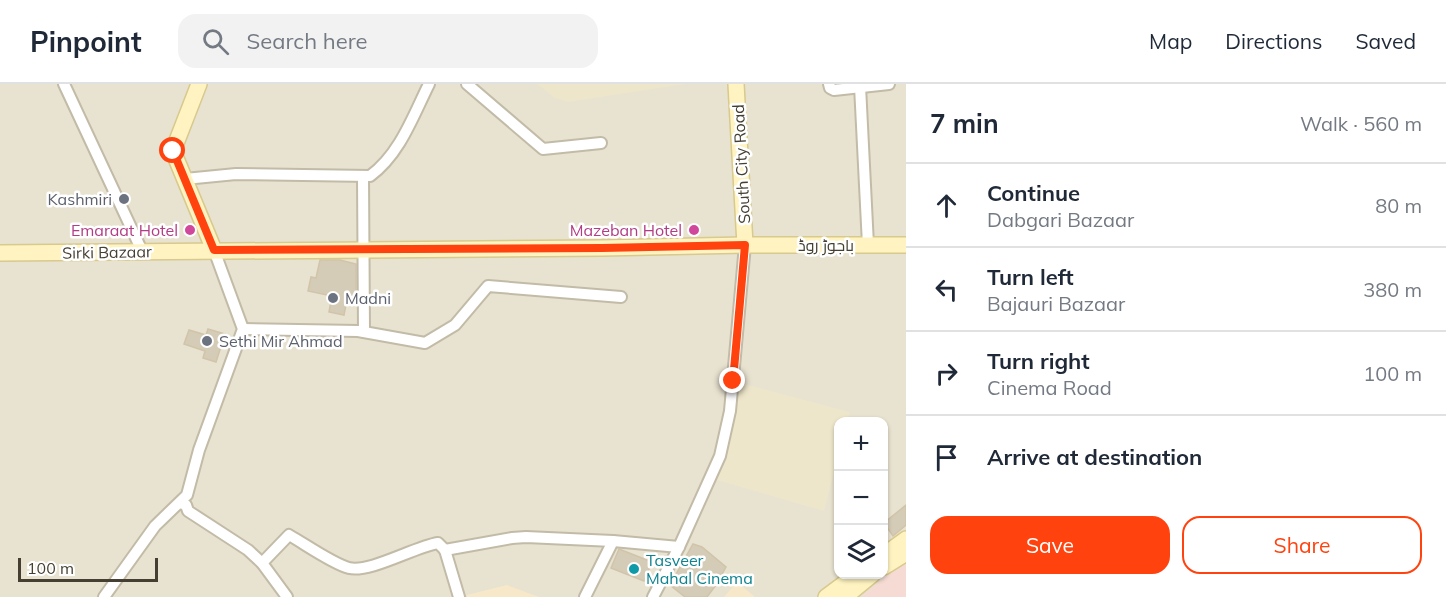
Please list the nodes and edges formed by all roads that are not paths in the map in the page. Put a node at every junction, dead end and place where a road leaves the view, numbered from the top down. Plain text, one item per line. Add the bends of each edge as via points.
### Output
1 (64, 84) edge
2 (199, 84) edge
3 (429, 84) edge
4 (467, 84) edge
5 (736, 84) edge
6 (830, 84) edge
7 (889, 84) edge
8 (860, 87) junction
9 (601, 142) dead end
10 (363, 177) junction
11 (185, 180) junction
12 (745, 245) junction
13 (868, 245) junction
14 (906, 245) edge
15 (214, 250) junction
16 (365, 250) junction
17 (142, 251) junction
18 (0, 254) edge
19 (621, 297) dead end
20 (243, 329) junction
21 (364, 332) junction
22 (180, 503) junction
23 (906, 539) edge
24 (613, 541) junction
25 (680, 547) junction
26 (445, 550) junction
27 (888, 552) edge
28 (906, 553) edge
29 (262, 563) junction
30 (888, 564) edge
31 (850, 579) edge
32 (867, 579) edge
33 (104, 597) edge
34 (287, 597) edge
35 (459, 597) edge
36 (585, 597) edge
37 (653, 597) edge
38 (826, 597) edge
39 (845, 597) edge

1 - 17 street
2 - 11 main road via 173,151
3 - 10 street via 398,146 379,169
4 - 9 street via 543,149
5 - 12 main road, South City Road
6 - 8 street via 834,90
7 - 8 street
8 - 13 street
10 - 11 street via 236,174
10 - 16 street
11 - 15 main road
12 - 13 main road, باجوڑ روڈ
12 - 16 main road, باجوڑ روڈ
12 - 25 street via 730,411 720,456
13 - 14 main road, باجوڑ روڈ
15 - 16 main road, Sirki Bazaar
15 - 17 main road, Sirki Bazaar
15 - 20 street
16 - 21 street
17 - 18 main road, Sirki Bazaar
19 - 21 street via 488,286 455,325 425,343
20 - 21 street
20 - 22 street via 199,450 187,495
22 - 29 street
22 - 33 street via 155,526
23 - 27 main road
24 - 25 street
24 - 26 street via 519,537
24 - 36 street
25 - 37 street
26 - 29 street via 438,543 426,545 362,569 349,568 289,535
26 - 35 street
28 - 30 main road
29 - 34 street
31 - 38 main road
32 - 39 main road

